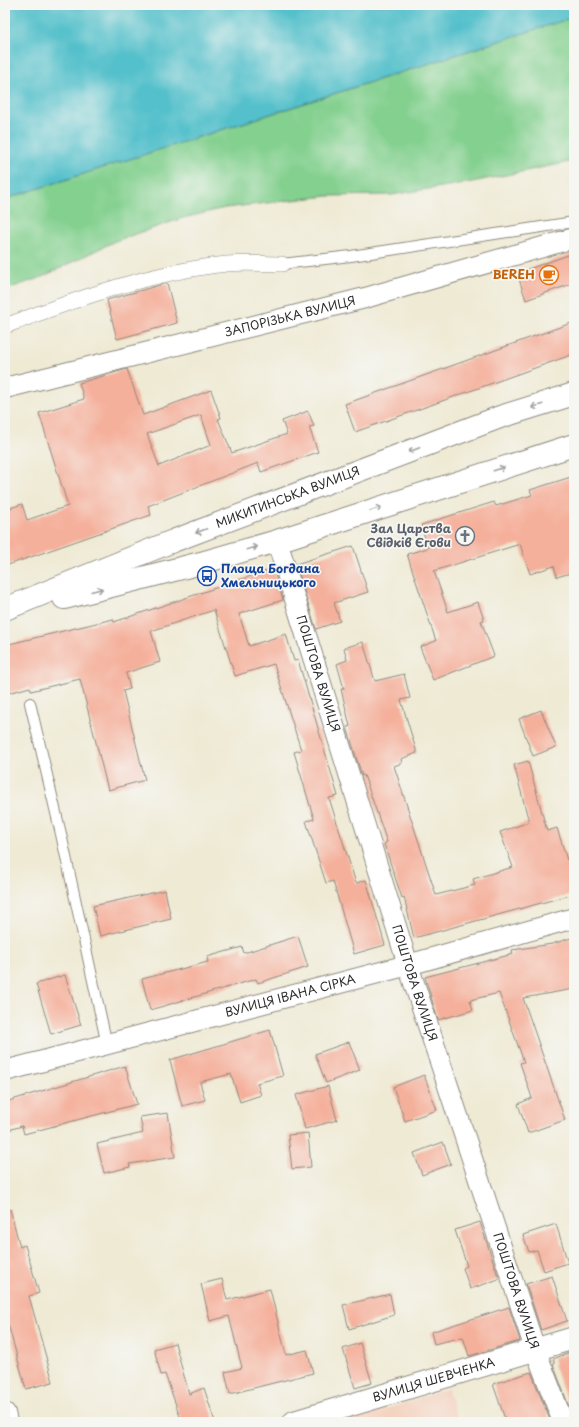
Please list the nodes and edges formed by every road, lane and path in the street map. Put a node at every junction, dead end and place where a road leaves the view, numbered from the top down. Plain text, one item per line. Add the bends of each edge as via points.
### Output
1 (574, 222) edge
2 (574, 238) edge
3 (282, 264) joint
4 (5, 326) edge
5 (5, 388) edge
6 (574, 394) edge
7 (574, 445) edge
8 (277, 541) junction
9 (5, 610) edge
10 (5, 613) edge
11 (30, 703) dead end
12 (574, 918) edge
13 (408, 965) junction
14 (107, 1045) junction
15 (5, 1071) edge
16 (574, 1338) edge
17 (536, 1349) junction
18 (5, 1413) edge
19 (7, 1422) edge
20 (294, 1422) edge
21 (563, 1422) edge

1 - 3 lane
2 - 5 street, ЗАПОРІЗЬКА ВУЛИЦЯ via 365,298
3 - 4 street via 228,264 165,274 86,296
6 -> 9 street, МИКИТИНСЬКА ВУЛИЦЯ via 500,417 173,541
8 -> 7 street
10 -> 8 street
8 - 13 street, ПОШТОВА ВУЛИЦЯ
11 - 14 lane
12 - 13 street, ВУЛИЦЯ ІВАНА СІРКА
13 - 14 street, ВУЛИЦЯ ІВАНА СІРКА
13 - 17 street, ПОШТОВА ВУЛИЦЯ
14 - 15 street, ВУЛИЦЯ ІВАНА СІРКА
16 - 17 street, ВУЛИЦЯ ШЕВЧЕНКА
17 - 20 street, ВУЛИЦЯ ШЕВЧЕНКА
17 - 21 street, ПОШТОВА ВУЛИЦЯ
18 - 19 street

